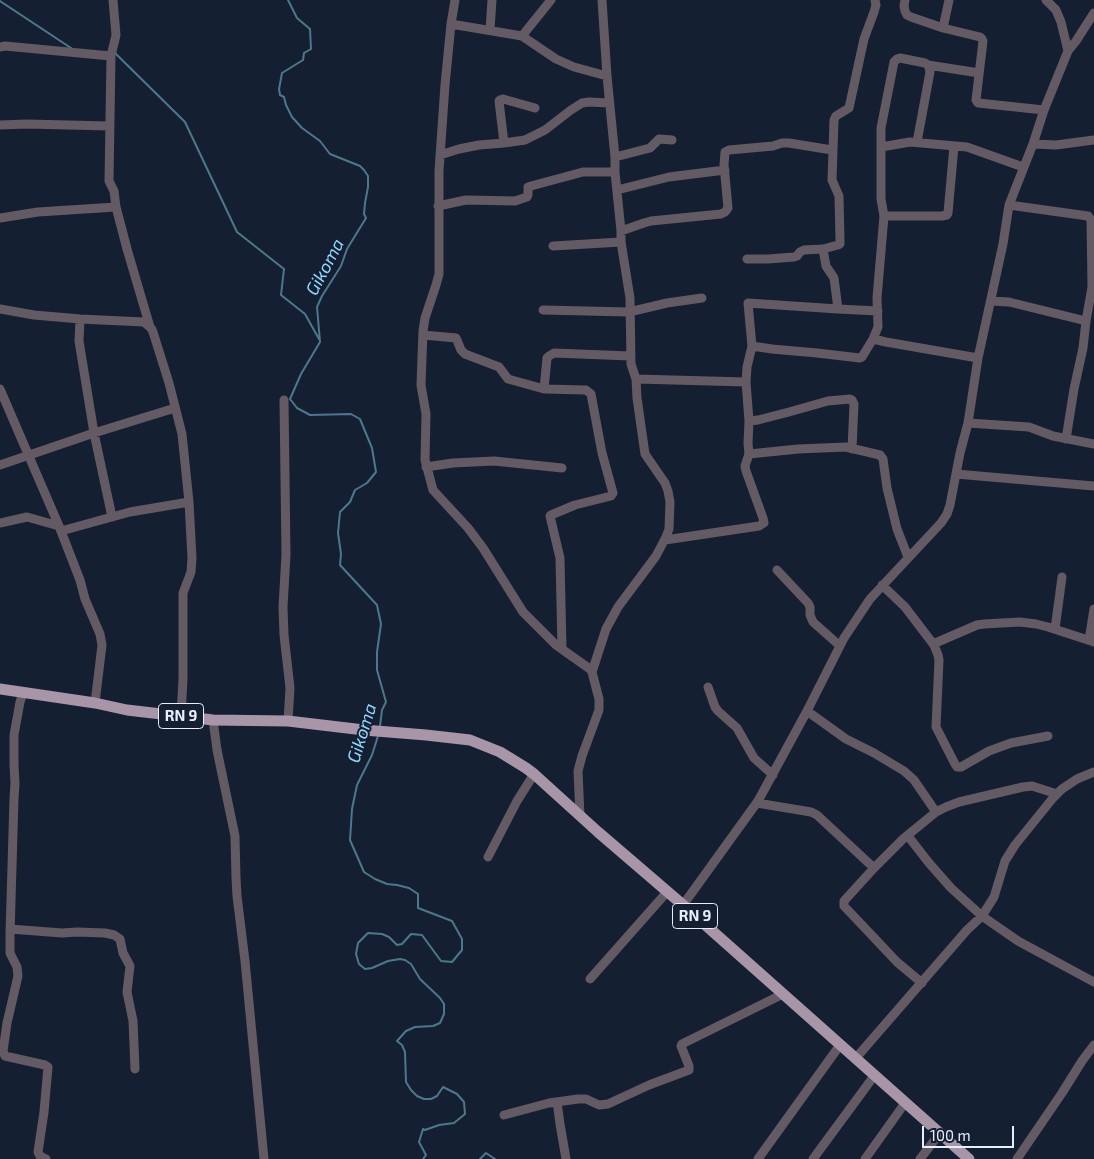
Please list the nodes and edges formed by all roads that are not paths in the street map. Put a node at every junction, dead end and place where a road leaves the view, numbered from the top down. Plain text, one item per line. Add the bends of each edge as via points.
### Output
1 (113, 0) edge
2 (492, 0) edge
3 (551, 0) edge
4 (602, 0) edge
5 (875, 0) edge
6 (905, 0) edge
7 (949, 0) edge
8 (1046, 0) edge
9 (454, 1) edge
10 (1094, 13) edge
11 (451, 24) junction
12 (942, 28) junction
13 (490, 30) junction
14 (522, 36) junction
15 (0, 47) edge
16 (1068, 51) junction
17 (111, 56) junction
18 (928, 65) junction
19 (979, 72) junction
20 (607, 76) junction
21 (609, 103) junction
22 (535, 108) dead end
23 (1044, 110) junction
24 (0, 125) edge
25 (109, 126) junction
26 (672, 140) dead end
27 (1094, 140) edge
28 (917, 142) junction
29 (504, 143) junction
30 (1033, 144) junction
31 (954, 146) junction
32 (881, 147) junction
33 (832, 150) junction
34 (440, 155) junction
35 (615, 157) junction
36 (1023, 167) junction
37 (725, 170) junction
38 (615, 172) junction
39 (617, 190) junction
40 (1009, 205) junction
41 (438, 206) junction
42 (116, 207) junction
43 (884, 216) junction
44 (0, 218) edge
45 (621, 231) junction
46 (621, 242) junction
47 (553, 246) dead end
48 (823, 249) junction
49 (747, 259) dead end
50 (702, 298) dead end
51 (991, 301) junction
52 (0, 309) edge
53 (838, 309) junction
54 (543, 310) dead end
55 (878, 311) junction
56 (630, 312) junction
57 (80, 319) junction
58 (1086, 321) junction
59 (150, 328) junction
60 (422, 336) junction
61 (873, 338) junction
62 (752, 346) junction
63 (1083, 348) junction
64 (1094, 351) edge
65 (630, 356) junction
66 (978, 358) junction
67 (636, 379) junction
68 (746, 382) junction
69 (0, 389) edge
70 (544, 389) junction
71 (284, 400) dead end
72 (175, 408) junction
73 (749, 421) junction
74 (968, 423) junction
75 (94, 433) junction
76 (1066, 439) junction
77 (1094, 444) edge
78 (852, 449) junction
79 (749, 454) junction
80 (28, 455) junction
81 (0, 465) edge
82 (426, 467) junction
83 (562, 468) dead end
84 (956, 474) junction
85 (1094, 486) edge
86 (189, 502) junction
87 (112, 516) junction
88 (0, 523) edge
89 (60, 529) junction
90 (665, 540) junction
91 (908, 556) junction
92 (777, 570) dead end
93 (1062, 576) dead end
94 (882, 585) junction
95 (1094, 609) edge
96 (1055, 629) junction
97 (1092, 641) edge
98 (934, 644) junction
99 (840, 646) junction
100 (562, 649) junction
101 (592, 672) junction
102 (708, 687) dead end
103 (0, 689) edge
104 (23, 693) junction
105 (95, 703) junction
106 (807, 712) junction
107 (181, 716) junction
108 (213, 720) junction
109 (288, 721) junction
110 (1048, 736) dead end
111 (1094, 772) edge
112 (534, 774) junction
113 (773, 775) junction
114 (1057, 794) junction
115 (756, 803) junction
116 (936, 812) junction
117 (580, 816) junction
118 (908, 836) junction
119 (488, 857) dead end
120 (874, 868) junction
121 (667, 892) junction
122 (683, 905) junction
123 (982, 916) junction
124 (10, 929) junction
125 (590, 979) dead end
126 (1094, 982) edge
127 (922, 983) junction
128 (783, 994) junction
129 (840, 1045) junction
130 (1094, 1045) edge
131 (855, 1059) junction
132 (135, 1069) dead end
133 (874, 1076) junction
134 (557, 1102) junction
135 (906, 1103) junction
136 (504, 1114) dead end
137 (940, 1133) junction
138 (46, 1159) edge
139 (264, 1159) edge
140 (566, 1159) edge
141 (758, 1159) edge
142 (813, 1159) edge
143 (865, 1159) edge
144 (920, 1159) edge
145 (969, 1159) edge
146 (1017, 1159) edge

1 - 17 street via 116,35
2 - 13 street
3 - 14 street
4 - 20 street
5 - 33 street via 849,108 834,120
6 - 12 street via 907,14
7 - 12 street
8 - 16 street via 1056,10
9 - 11 street
10 - 16 street
11 - 13 street
11 - 34 street
12 - 19 street via 982,39
13 - 14 street
14 - 20 street via 556,59
15 - 17 street
16 - 23 street
17 - 25 street
18 - 19 street
18 - 28 street via 930,72
18 - 32 street via 900,58 894,62 882,119
19 - 23 street via 978,103
20 - 21 street
21 - 29 street via 582,103 534,136
21 - 35 street
22 - 29 street via 503,99 499,101
23 - 30 street
24 - 25 street
25 - 42 street via 109,181
26 - 35 street via 659,140 650,148
27 - 30 street via 1056,145
28 - 31 street
28 - 32 street
29 - 34 street via 479,145
30 - 36 street
31 - 36 street via 975,149
31 - 43 street via 947,215
32 - 43 street
33 - 37 street via 788,143 729,150 725,152
33 - 48 street via 832,180 839,196 840,244
34 - 41 street
35 - 38 street
36 - 40 street
37 - 39 street via 670,177
37 - 45 street via 728,208 725,212 651,221
38 - 39 street
38 - 41 street via 583,172 531,186 527,197 514,201 466,200
39 - 45 street
40 - 51 street
40 - 58 street via 1088,216 1092,220 1092,287
41 - 60 street via 439,274
42 - 44 street
42 - 59 street
43 - 55 street
45 - 46 street
46 - 47 street
46 - 56 street
48 - 49 street via 802,251 797,256
48 - 53 street via 826,266 834,278
50 - 56 street
51 - 58 street via 1009,302
51 - 66 street
52 - 57 street
53 - 55 street
53 - 62 street via 748,303
54 - 56 street
55 - 61 street via 878,327
56 - 65 street
57 - 59 street via 144,322
57 - 75 street via 79,341
58 - 63 street
59 - 72 street
60 - 70 street via 454,337 465,354 498,367 508,380
60 - 82 street
61 - 62 street via 862,358
61 - 66 street
62 - 68 street
63 - 64 street
63 - 76 street
65 - 67 street
65 - 70 street via 551,354
66 - 74 street
67 - 68 street
67 - 90 street via 645,454 665,483 670,502 669,529
68 - 73 street
69 - 80 street
70 - 100 street via 586,390 592,394 613,493 550,516 560,558
71 - 109 street via 286,555 283,607 290,688
72 - 75 street
72 - 86 street via 183,443
73 - 78 street via 828,401 850,399 854,404
73 - 79 street
74 - 76 street via 1029,427
74 - 84 street
75 - 80 street
75 - 87 street
76 - 77 street
78 - 79 street via 798,449
78 - 91 street via 882,457 897,529
79 - 90 street via 746,471 764,523
80 - 81 street
80 - 89 street
82 - 83 street via 494,461
82 - 100 street via 433,490 483,548 523,612
84 - 85 street
84 - 91 street via 947,514
86 - 87 street
86 - 107 street via 192,558 182,601
87 - 89 street via 99,522
88 - 89 street via 27,517
89 - 105 street via 102,640
90 - 101 street via 606,628
91 - 94 street
92 - 99 street via 808,603 813,622
93 - 96 street
94 - 98 street via 905,607
94 - 99 street
95 - 97 street
96 - 97 street
96 - 98 street via 1029,623 984,624
98 - 110 street via 939,660 936,727 957,767 1011,743
99 - 106 street
100 - 101 street
101 - 117 street via 599,710 578,772
102 - 113 street via 718,711 737,728 754,758
103 - 104 main road, RN 9
104 - 105 main road, RN 9
104 - 124 street via 14,735
105 - 107 main road, RN 9
106 - 113 street
106 - 116 street via 904,771
107 - 108 main road, RN 9
108 - 109 main road, RN 9
108 - 139 street via 235,836 236,887
109 - 112 main road, RN 9 via 470,740 500,752
111 - 114 street via 1077,779
112 - 117 main road, RN 9
112 - 119 street
113 - 115 street
114 - 116 street via 1032,786 1023,787 959,802
114 - 123 street via 1015,845 1005,862 994,897
115 - 120 street via 817,815
115 - 122 street
116 - 118 street
117 - 121 main road, RN 9
118 - 120 street
118 - 123 street via 951,888
120 - 127 street via 844,906 897,962
121 - 122 main road, RN 9
121 - 125 street
122 - 128 main road, RN 9
123 - 126 street via 1018,941
123 - 127 street
124 - 132 street via 105,933 120,939 130,966 127,992 133,1021
124 - 138 street via 10,953 18,976 3,1051 5,1056 48,1067 38,1152
127 - 131 street
128 - 129 main road, RN 9
128 - 134 street via 682,1044 689,1070 604,1105 582,1099
129 - 131 main road, RN 9
129 - 141 street
130 - 146 street
131 - 133 main road, RN 9
133 - 135 main road, RN 9
133 - 142 street
134 - 136 street
134 - 140 street
135 - 137 main road, RN 9
135 - 143 street
137 - 144 street
137 - 145 main road, RN 9

